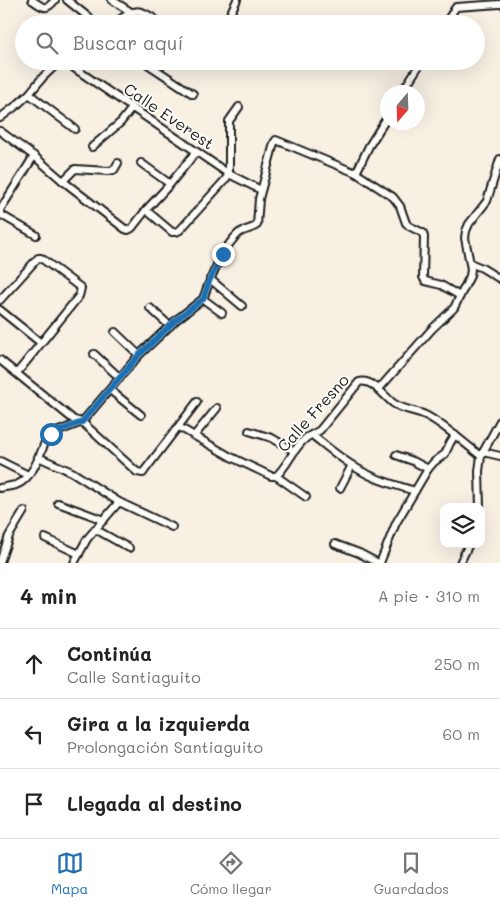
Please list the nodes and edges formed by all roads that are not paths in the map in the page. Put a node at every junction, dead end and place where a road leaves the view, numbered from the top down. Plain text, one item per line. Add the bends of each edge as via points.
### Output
1 (32, 0) edge
2 (55, 0) edge
3 (67, 0) edge
4 (113, 0) edge
5 (237, 0) edge
6 (500, 4) edge
7 (130, 12) junction
8 (86, 15) edge
9 (126, 15) edge
10 (148, 15) edge
11 (229, 15) edge
12 (451, 15) edge
13 (51, 70) edge
14 (75, 70) edge
15 (157, 70) edge
16 (416, 70) edge
17 (407, 85) edge
18 (29, 94) junction
19 (193, 94) dead end
20 (239, 107) dead end
21 (132, 108) junction
22 (0, 118) edge
23 (75, 129) dead end
24 (380, 129) edge
25 (0, 131) edge
26 (92, 147) dead end
27 (196, 152) junction
28 (34, 156) junction
29 (500, 159) edge
30 (118, 163) dead end
31 (141, 163) dead end
32 (356, 173) junction
33 (229, 174) junction
34 (62, 181) junction
35 (170, 184) junction
36 (261, 190) junction
37 (0, 210) edge
38 (146, 210) junction
39 (36, 235) dead end
40 (470, 263) junction
41 (210, 279) junction
42 (500, 279) edge
43 (460, 296) junction
44 (203, 299) junction
45 (0, 300) edge
46 (242, 306) dead end
47 (150, 308) dead end
48 (0, 310) edge
49 (222, 313) dead end
50 (170, 326) junction
51 (114, 332) dead end
52 (41, 343) junction
53 (94, 354) dead end
54 (139, 355) junction
55 (0, 360) edge
56 (18, 373) junction
57 (120, 378) junction
58 (110, 390) junction
59 (378, 390) junction
60 (197, 402) dead end
61 (217, 408) dead end
62 (141, 415) dead end
63 (82, 422) junction
64 (500, 422) edge
65 (179, 427) junction
66 (249, 430) dead end
67 (455, 435) junction
68 (194, 436) junction
69 (312, 436) junction
70 (294, 451) junction
71 (396, 454) dead end
72 (482, 454) junction
73 (500, 456) edge
74 (38, 457) junction
75 (0, 461) edge
76 (352, 465) junction
77 (428, 469) junction
78 (28, 475) junction
79 (276, 476) junction
80 (0, 488) edge
81 (340, 488) dead end
82 (415, 491) junction
83 (306, 497) dead end
84 (119, 502) junction
85 (480, 503) edge
86 (58, 504) dead end
87 (24, 511) dead end
88 (104, 520) junction
89 (172, 527) dead end
90 (95, 529) junction
91 (45, 538) dead end
92 (335, 544) dead end
93 (129, 548) dead end
94 (468, 548) edge
95 (79, 554) junction
96 (0, 562) edge
97 (74, 563) edge
98 (379, 563) edge
99 (460, 563) edge

1 - 2 street via 47,8
3 - 8 street
4 - 7 street
5 - 11 street
6 - 12 street via 456,7
7 - 9 street
7 - 10 street via 138,10
13 - 18 street
14 - 21 street, Calle Everest
15 - 19 street
16 - 17 street
18 - 22 street
18 - 23 street
20 - 33 street via 229,121
21 - 26 street
21 - 27 street, Calle Everest
24 - 32 street
25 - 28 street
27 - 33 street, Calle Everest
27 - 35 street
28 - 34 street
28 - 37 street
29 - 40 street via 487,201 466,231 464,238
30 - 34 street via 114,170 108,171 75,169
31 - 35 street
32 - 36 street via 276,140
32 - 43 street via 393,197 406,223 423,233 423,277 426,281
33 - 36 street, Calle Everest
33 - 38 street via 176,232
34 - 38 street via 125,229 132,228
35 - 38 street
36 - 41 street via 257,225 236,236
37 - 39 street via 0,214
40 - 42 street
40 - 43 street via 470,276
41 - 44 street
41 - 46 street
43 - 59 street via 454,308
44 - 49 street
44 - 50 street
45 - 52 street via 38,258 81,288 79,296
47 - 50 street
48 - 52 street
50 - 54 street
51 - 54 street
52 - 56 street
53 - 57 street
54 - 57 street
55 - 56 street
56 - 63 street via 74,420
57 - 58 street
58 - 62 street
58 - 63 street
59 - 67 street, Calle Fresno via 404,409 428,416
59 - 69 street, Calle Fresno via 364,380 359,382
60 - 65 street
61 - 68 street
63 - 65 street via 140,474
63 - 74 street via 47,437
64 - 72 street
65 - 68 street
66 - 70 street
67 - 72 street, Calle Fresno
67 - 77 street via 445,454
68 - 79 street via 231,457
69 - 70 street, Calle Fresno
69 - 76 street
70 - 79 street, Calle Fresno
71 - 77 street
72 - 73 street
72 - 85 street
74 - 78 street
74 - 84 street via 72,472
75 - 78 street
76 - 81 street
76 - 82 street via 368,475
77 - 82 street
78 - 80 street via 16,485
79 - 83 street
82 - 98 street via 396,523
84 - 88 street
84 - 89 street
86 - 88 street
87 - 96 street via 9,536
88 - 90 street
90 - 93 street
90 - 95 street
91 - 95 street
92 - 98 street
94 - 99 street
95 - 97 street

